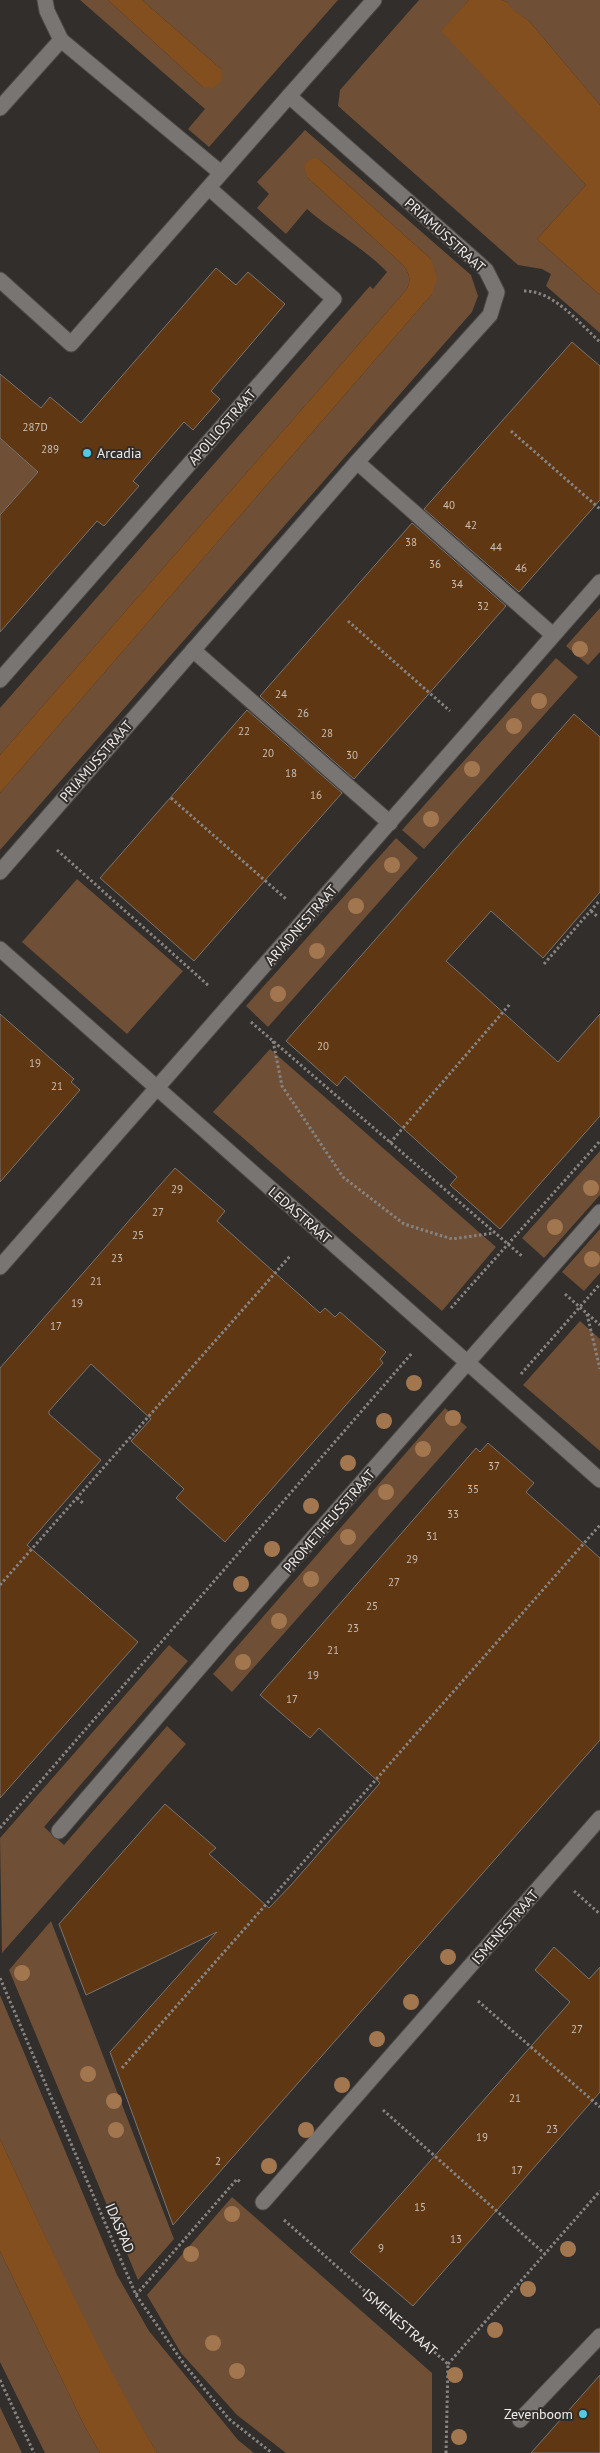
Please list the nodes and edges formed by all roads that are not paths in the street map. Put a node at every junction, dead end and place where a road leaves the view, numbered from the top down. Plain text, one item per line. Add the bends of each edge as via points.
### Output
1 (45, 0) edge
2 (374, 0) edge
3 (61, 40) junction
4 (289, 96) junction
5 (0, 108) edge
6 (222, 173) junction
7 (209, 188) junction
8 (0, 280) edge
9 (357, 462) junction
10 (600, 582) edge
11 (553, 636) junction
12 (193, 650) junction
13 (0, 680) edge
14 (390, 823) junction
15 (0, 872) edge
16 (0, 949) edge
17 (156, 1088) junction
18 (600, 1212) edge
19 (0, 1267) edge
20 (468, 1363) junction
21 (600, 1480) edge
22 (600, 1818) edge
23 (59, 1831) dead end
24 (263, 2202) road end
25 (600, 2336) edge
26 (520, 2420) dead end

1 - 3 street via 47,12
2 - 4 street
3 - 5 street
3 - 6 street
4 - 6 street
4 - 9 street, PRIAMUSSTRAAT via 486,270 497,292 490,314
6 - 7 street
7 - 8 street via 71,344
7 - 13 street, APOLLOSTRAAT via 334,299
9 - 11 street
9 - 12 street, PRIAMUSSTRAAT
10 - 11 street, ARIADNESTRAAT
11 - 14 street, ARIADNESTRAAT
12 - 14 street
12 - 15 street, PRIAMUSSTRAAT
14 - 17 street, ARIADNESTRAAT
16 - 17 street, LEDASTRAAT
17 - 19 street, ARIADNESTRAAT
17 - 20 street, LEDASTRAAT
18 - 20 street, PROMETHEUSSTRAAT
20 - 21 street, LEDASTRAAT
20 - 23 street, PROMETHEUSSTRAAT
22 - 24 street, ISMENESTRAAT
25 - 26 street

